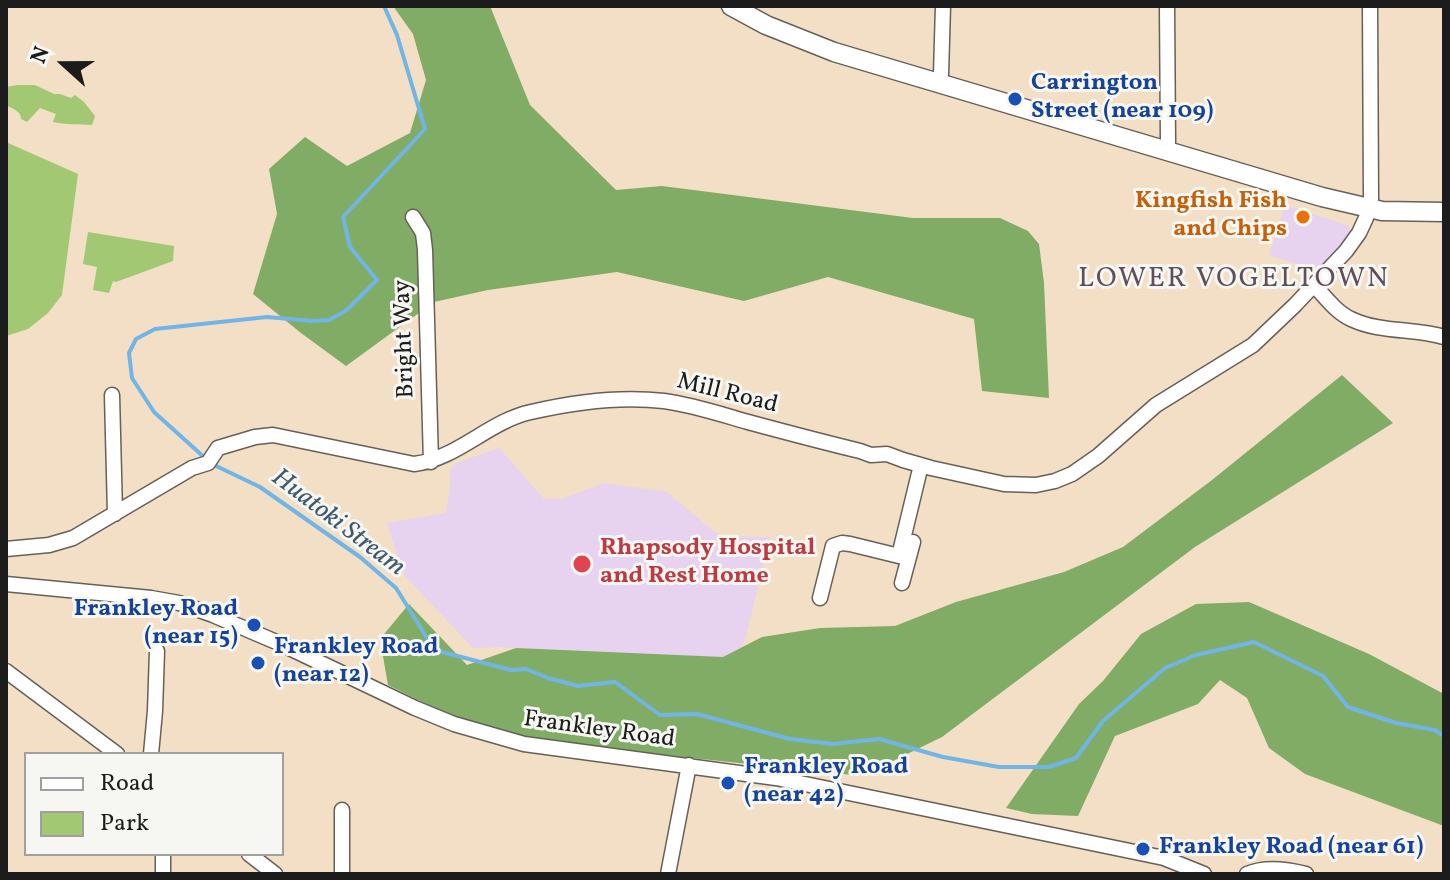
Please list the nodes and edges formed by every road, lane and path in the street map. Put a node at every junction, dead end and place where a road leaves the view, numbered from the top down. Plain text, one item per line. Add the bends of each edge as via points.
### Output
1 (731, 6) edge
2 (943, 6) edge
3 (1167, 6) edge
4 (1370, 6) edge
5 (938, 83) junction
6 (1165, 151) junction
7 (1368, 209) junction
8 (1444, 212) edge
9 (413, 217) dead end
10 (1314, 285) junction
11 (1444, 337) edge
12 (112, 395) dead end
13 (431, 462) junction
14 (926, 467) junction
15 (115, 514) junction
16 (6, 549) edge
17 (902, 583) dead end
18 (6, 584) edge
19 (820, 598) dead end
20 (157, 651) dead end
21 (6, 671) edge
22 (114, 752) edge
23 (151, 752) edge
24 (689, 765) junction
25 (342, 810) dead end
26 (252, 856) edge
27 (275, 874) edge
28 (342, 874) edge
29 (668, 874) edge
30 (1204, 874) edge
31 (1247, 874) edge
32 (1306, 874) edge

1 - 5 main road via 834,52
2 - 5 street
3 - 6 street
4 - 7 street
5 - 6 main road
6 - 7 main road
7 - 8 main road
7 - 10 street, Mill Road via 1359,233
9 - 13 street, Bright Way via 425,250
10 - 11 street via 1350,318
10 - 14 street, Mill Road via 1253,345 1156,405 1072,474 1036,485 1004,484
12 - 15 street
13 - 14 street, Mill Road via 527,412 612,400 686,405
13 - 15 street via 414,464 273,435 218,448 208,463
14 - 17 street
14 - 19 street via 899,556 850,544 833,546
15 - 16 street via 57,543
18 - 24 street, Frankley Road via 179,603 281,644 415,708 495,737
20 - 23 street
21 - 22 street
24 - 29 street
24 - 30 street, Frankley Road via 1164,858
25 - 28 street
26 - 27 street
31 - 32 street via 1274,869

